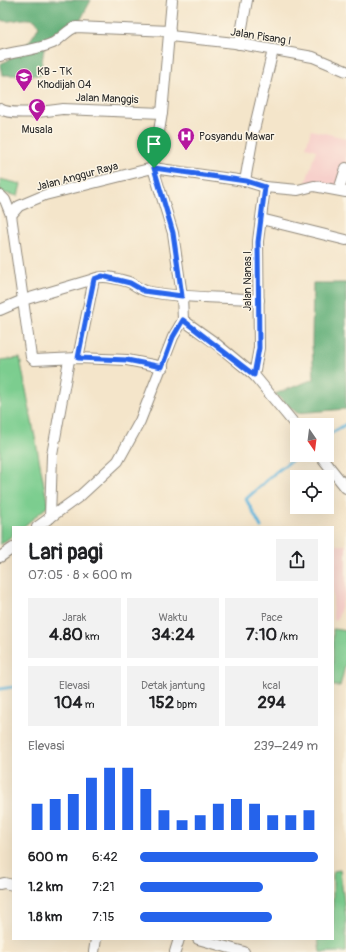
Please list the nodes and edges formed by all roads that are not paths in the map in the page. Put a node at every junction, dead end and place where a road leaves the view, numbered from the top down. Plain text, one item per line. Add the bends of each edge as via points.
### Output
1 (172, 0) edge
2 (247, 0) edge
3 (170, 33) junction
4 (239, 44) junction
5 (272, 50) junction
6 (0, 56) edge
7 (346, 71) edge
8 (0, 111) edge
9 (162, 113) junction
10 (154, 168) junction
11 (346, 168) edge
12 (246, 181) junction
13 (265, 187) junction
14 (342, 191) edge
15 (0, 195) edge
16 (11, 215) junction
17 (261, 219) junction
18 (346, 240) edge
19 (94, 279) junction
20 (182, 296) junction
21 (23, 300) junction
22 (259, 300) junction
23 (0, 310) edge
24 (183, 320) junction
25 (73, 359) junction
26 (162, 367) junction
27 (254, 375) junction
28 (290, 419) edge
29 (326, 462) edge
30 (346, 488) edge
31 (50, 518) junction
32 (38, 526) edge
33 (12, 549) edge
34 (0, 557) edge
35 (0, 884) edge
36 (12, 885) edge
37 (96, 940) edge
38 (179, 940) edge
39 (201, 940) edge
40 (232, 940) edge
41 (234, 950) junction
42 (94, 952) edge
43 (175, 952) edge
44 (244, 952) edge

1 - 3 street
2 - 4 street
3 - 4 street, Jalan Pisang I
3 - 6 street, Jalan Pisang I via 76,27 46,46
3 - 9 street
4 - 5 street, Jalan Pisang I
5 - 7 street, Jalan Pisang I via 313,57
5 - 12 street via 254,130
8 - 9 street, Jalan Manggis via 62,109
9 - 10 street
10 - 12 street
10 - 16 street, Jalan Anggur Raya via 45,195 19,206
10 - 20 street via 173,233
11 - 14 street
12 - 13 street
13 - 14 street via 298,190 314,186
13 - 17 street, Jalan Nanas I
15 - 16 street
16 - 21 street
17 - 18 street
17 - 22 street, Jalan Nanas I via 258,242
19 - 20 street via 102,276 130,283 144,291
19 - 21 street
19 - 25 street
20 - 22 street
20 - 24 street
21 - 23 street
21 - 25 street via 31,357 38,360
22 - 27 street, Jalan Nanas I via 259,348
24 - 26 street via 173,337
24 - 27 street
25 - 26 street via 127,360
25 - 31 street via 52,455
26 - 31 street via 140,421 118,461 80,496
27 - 28 street
29 - 30 street
31 - 32 street
33 - 34 street
35 - 36 street
37 - 42 street
38 - 43 street
39 - 41 street
40 - 41 street
41 - 44 street

